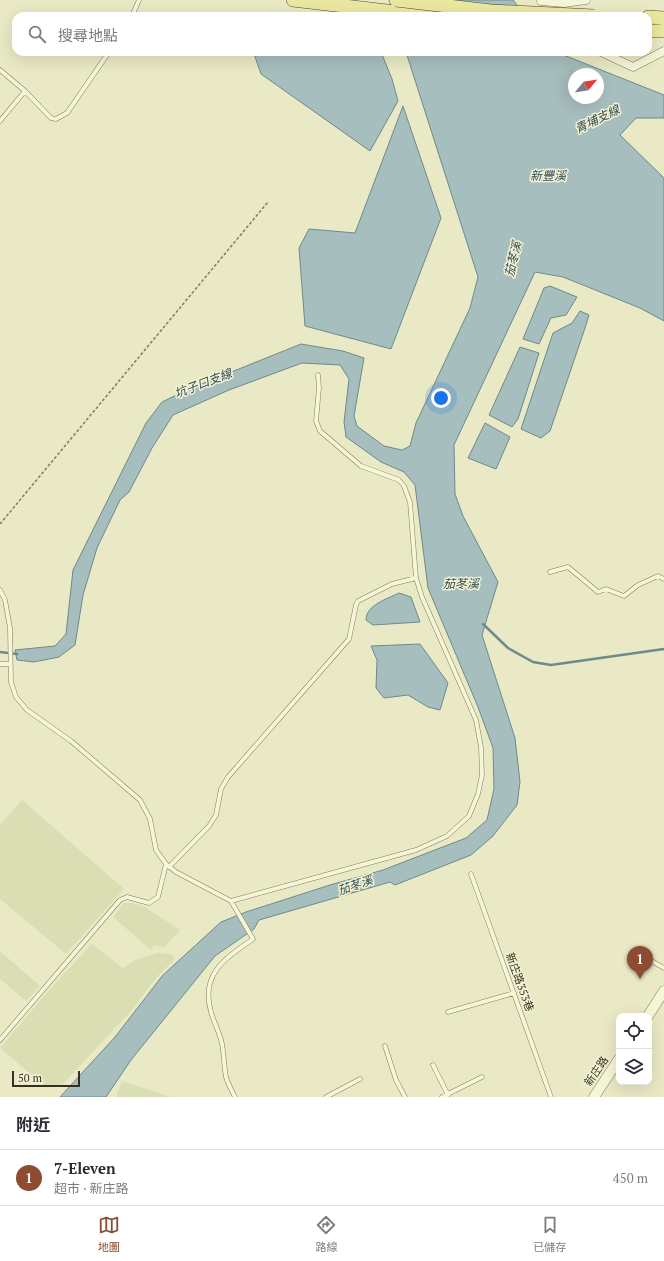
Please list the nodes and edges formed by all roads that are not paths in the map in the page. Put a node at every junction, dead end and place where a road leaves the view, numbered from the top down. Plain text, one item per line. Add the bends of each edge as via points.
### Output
1 (140, 0) edge
2 (293, 0) edge
3 (396, 0) edge
4 (586, 0) edge
5 (541, 1) edge
6 (564, 2) junction
7 (134, 12) edge
8 (391, 12) edge
9 (512, 12) edge
10 (548, 12) edge
11 (560, 12) edge
12 (652, 17) edge
13 (664, 18) edge
14 (652, 31) edge
15 (664, 31) edge
16 (664, 51) edge
17 (106, 56) edge
18 (610, 56) edge
19 (0, 70) edge
20 (25, 91) junction
21 (0, 121) edge
22 (318, 375) dead end
23 (550, 572) dead end
24 (416, 578) junction
25 (664, 579) edge
26 (0, 590) edge
27 (0, 664) edge
28 (10, 664) junction
29 (167, 865) junction
30 (471, 874) dead end
31 (230, 901) junction
32 (648, 959) dead end
33 (664, 968) edge
34 (664, 991) edge
35 (514, 992) junction
36 (448, 1012) dead end
37 (650, 1013) edge
38 (0, 1040) edge
39 (385, 1046) dead end
40 (616, 1064) edge
41 (433, 1065) dead end
42 (482, 1076) dead end
43 (360, 1079) dead end
44 (448, 1095) junction
45 (235, 1097) edge
46 (326, 1097) edge
47 (405, 1097) edge
48 (442, 1097) edge
49 (551, 1097) edge
50 (594, 1097) edge

1 - 7 lane
2 - 8 main road
3 - 9 main road, bridge
4 - 6 street
5 - 6 street
5 - 10 street
6 - 11 street
12 - 13 main road
14 - 15 main road
16 - 18 street via 633,67
17 - 20 lane via 64,116 51,118
19 - 20 lane
20 - 21 lane
22 - 24 lane via 316,420 320,431 361,466 399,480 404,486 410,502
23 - 25 lane via 568,567 598,592 606,589 624,596 638,585 658,576
24 - 29 lane via 392,584 358,601 349,639 228,778 221,789 216,815 209,826
24 - 31 lane via 428,615 476,720 481,746 482,774 478,794 469,816 447,836 416,850
26 - 28 lane via 5,600 10,628
27 - 28 lane
28 - 29 lane via 11,682 16,697 27,710 71,742 140,800 150,819 156,850
29 - 31 lane
29 - 38 lane via 155,901 149,904 128,897 120,900
30 - 35 lane, 新庄路353巷
31 - 45 lane via 253,939 222,961 215,970 208,996 222,1043 226,1079
32 - 33 lane
34 - 37 street
35 - 36 lane
35 - 49 lane, 新庄路353巷
39 - 47 lane via 396,1080
40 - 50 street, 新庄路
41 - 44 lane
42 - 44 lane
43 - 46 lane
44 - 48 lane

